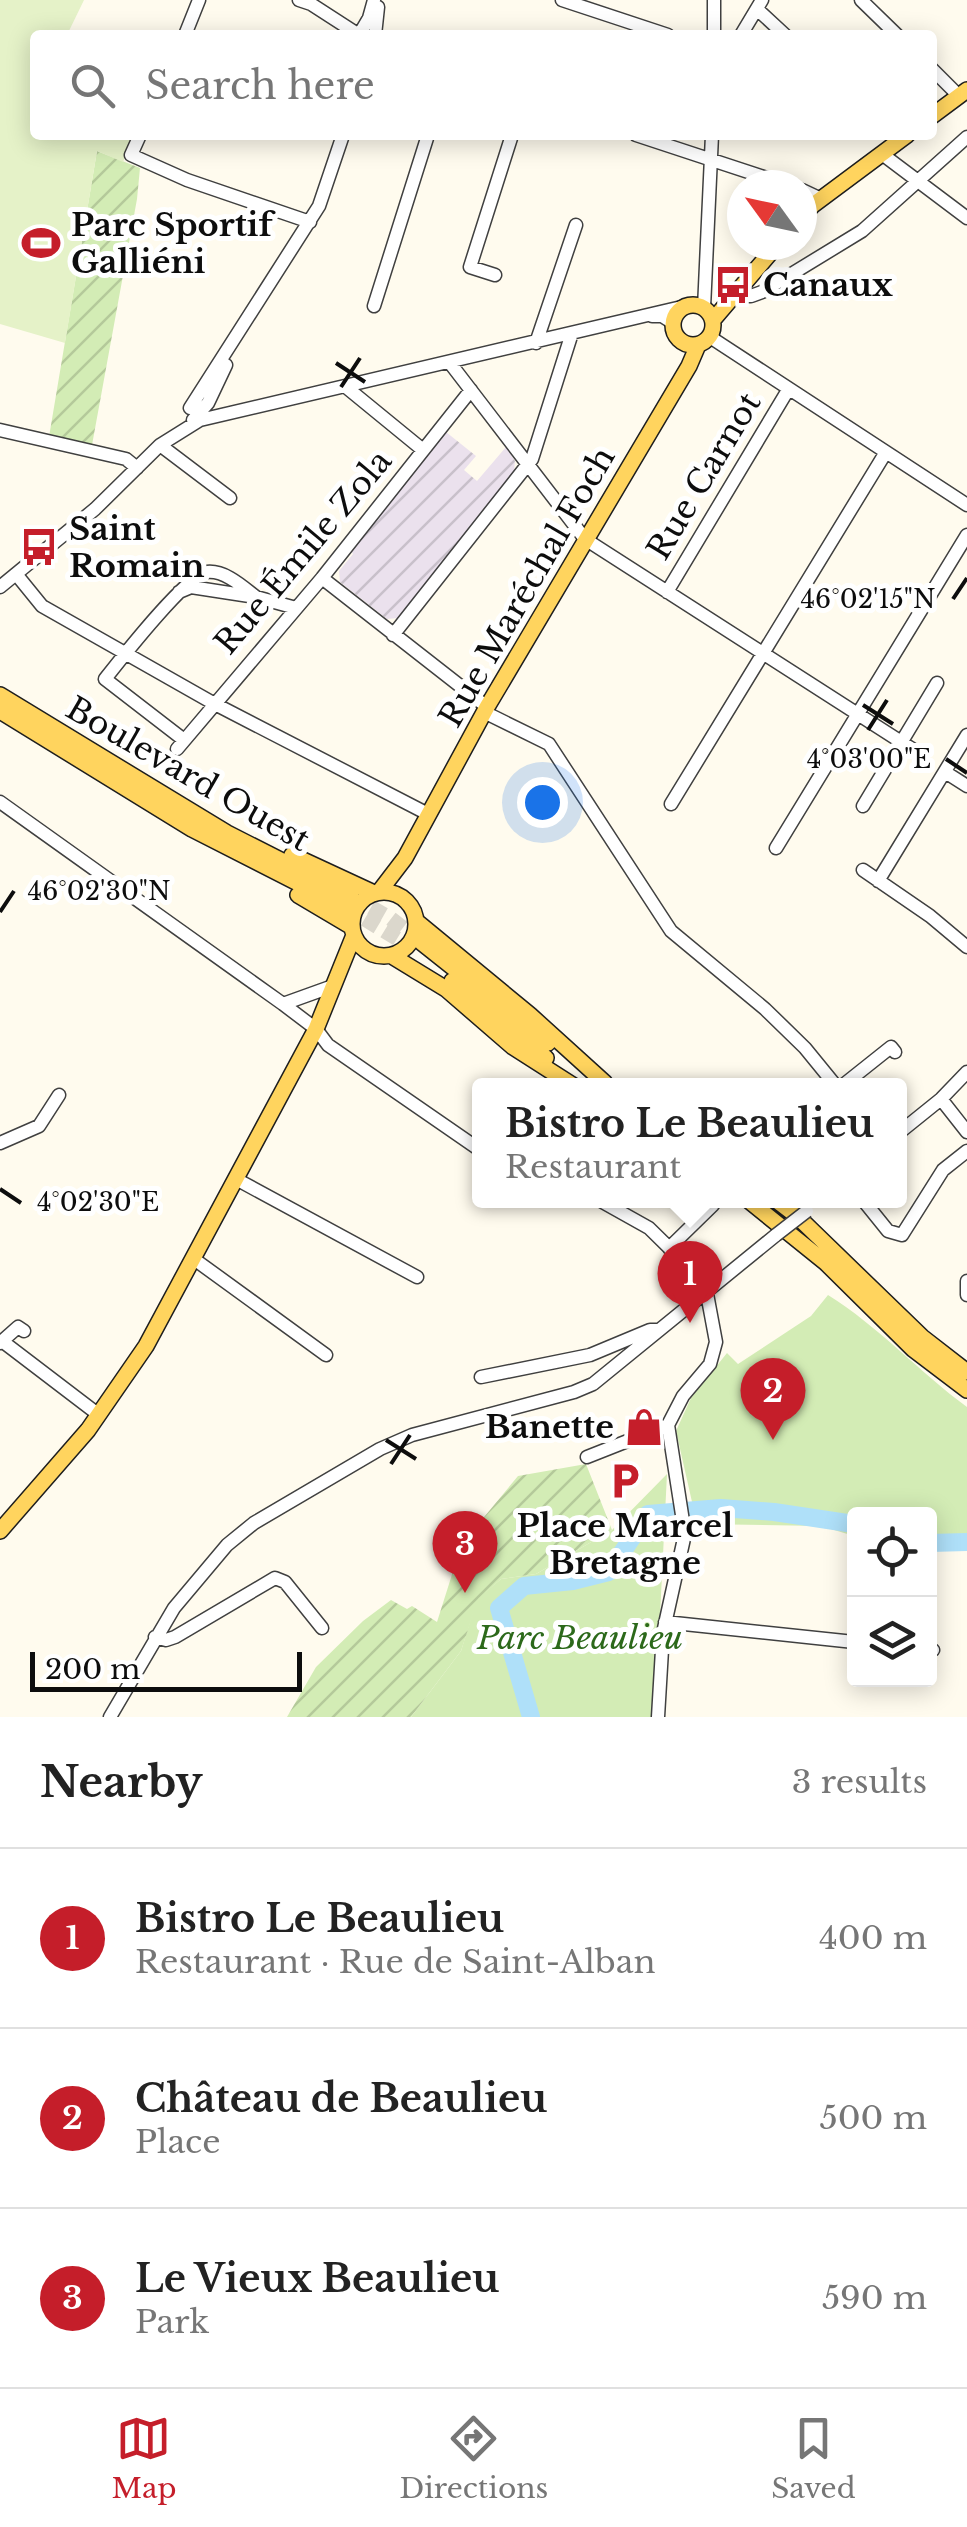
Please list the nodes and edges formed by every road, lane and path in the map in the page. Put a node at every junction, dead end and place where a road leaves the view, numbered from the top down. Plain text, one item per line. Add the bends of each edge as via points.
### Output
1 (199, 0) edge
2 (376, 0) edge
3 (562, 0) edge
4 (714, 0) edge
5 (861, 0) edge
6 (306, 1) edge
7 (759, 5) edge
8 (187, 30) edge
9 (351, 30) edge
10 (362, 30) edge
11 (375, 30) edge
12 (653, 30) edge
13 (714, 30) edge
14 (744, 30) edge
15 (781, 30) edge
16 (892, 30) edge
17 (937, 74) edge
18 (963, 93) edge
19 (937, 112) edge
20 (967, 138) edge
21 (138, 140) edge
22 (344, 140) edge
23 (426, 140) edge
24 (510, 140) edge
25 (651, 140) edge
26 (712, 140) edge
27 (898, 140) edge
28 (882, 154) junction
29 (712, 160) junction
30 (742, 170) edge
31 (918, 182) junction
32 (817, 197) edge
33 (821, 199) junction
34 (817, 203) edge
35 (967, 218) edge
36 (310, 222) junction
37 (576, 225) dead end
38 (764, 260) edge
39 (495, 276) dead end
40 (734, 296) junction
41 (374, 306) dead end
42 (686, 306) junction
43 (709, 314) junction
44 (644, 316) junction
45 (673, 324) junction
46 (572, 333) junction
47 (704, 341) junction
48 (536, 343) junction
49 (450, 363) junction
50 (346, 388) junction
51 (471, 390) junction
52 (788, 390) junction
53 (201, 407) junction
54 (0, 430) edge
55 (160, 446) junction
56 (423, 450) junction
57 (886, 452) junction
58 (528, 466) junction
59 (137, 468) junction
60 (230, 498) dead end
61 (967, 505) edge
62 (967, 536) edge
63 (585, 539) junction
64 (16, 574) junction
65 (322, 578) junction
66 (0, 587) edge
67 (666, 592) junction
68 (296, 608) junction
69 (394, 634) junction
70 (126, 654) junction
71 (764, 654) junction
72 (937, 683) dead end
73 (0, 695) edge
74 (214, 703) junction
75 (485, 710) junction
76 (0, 712) edge
77 (857, 715) junction
78 (967, 735) edge
79 (901, 742) junction
80 (64, 753) junction
81 (920, 754) dead end
82 (945, 772) junction
83 (967, 786) edge
84 (0, 802) edge
85 (177, 803) junction
86 (671, 804) dead end
87 (863, 806) dead end
88 (428, 814) junction
89 (776, 848) dead end
90 (405, 858) junction
91 (863, 870) dead end
92 (878, 880) junction
93 (376, 893) junction
94 (402, 897) junction
95 (416, 921) junction
96 (353, 931) junction
97 (967, 947) edge
98 (370, 953) junction
99 (392, 956) junction
100 (333, 986) junction
101 (282, 1004) junction
102 (318, 1022) junction
103 (895, 1052) dead end
104 (967, 1072) edge
105 (564, 1078) edge
106 (568, 1078) edge
107 (597, 1078) edge
108 (599, 1078) edge
109 (832, 1078) edge
110 (850, 1078) edge
111 (60, 1095) dead end
112 (942, 1099) junction
113 (907, 1126) edge
114 (967, 1132) edge
115 (0, 1143) edge
116 (472, 1145) edge
117 (967, 1151) edge
118 (236, 1179) junction
119 (613, 1208) edge
120 (711, 1208) edge
121 (758, 1208) edge
122 (786, 1208) edge
123 (810, 1208) edge
124 (869, 1208) edge
125 (670, 1248) junction
126 (194, 1259) junction
127 (417, 1277) dead end
128 (967, 1281) edge
129 (707, 1292) junction
130 (967, 1294) edge
131 (662, 1330) junction
132 (24, 1331) dead end
133 (1, 1342) edge
134 (326, 1354) dead end
135 (967, 1372) edge
136 (481, 1377) dead end
137 (967, 1390) edge
138 (99, 1415) junction
139 (668, 1425) junction
140 (588, 1457) dead end
141 (0, 1531) edge
142 (666, 1622) junction
143 (322, 1628) dead end
144 (155, 1638) junction
145 (847, 1641) edge
146 (110, 1717) edge
147 (660, 1717) edge

1 - 8 street
2 - 10 street
2 - 11 street
3 - 12 street
4 - 13 street
5 - 16 street
6 - 9 street
7 - 14 street
7 - 15 street
17 - 18 street
18 - 19 main road
20 - 31 street
21 - 36 street via 131,155
22 - 36 street
23 - 41 street
24 - 39 street via 470,267
25 - 29 street
26 - 29 street
27 - 28 main road
28 - 31 street
28 - 33 main road
29 - 30 street
29 - 43 street
31 - 35 street
31 - 40 street via 862,231 762,292
32 - 33 street
33 - 34 main road
36 - 53 street
37 - 48 street
38 - 40 main road
40 - 43 main road
42 - 43 main road
42 - 44 street
42 - 45 main road
43 - 47 main road
44 - 45 street
44 - 46 street
45 - 47 main road via 678,340
46 - 48 street
46 - 58 street
47 - 52 street
47 - 63 main road, Rue Maréchal Foch
48 - 49 street
49 - 50 street
49 - 51 street
50 - 53 street via 226,415
50 - 56 street
51 - 56 street, Rue Émile Zola
51 - 58 street
52 - 57 street
52 - 67 street, Rue Carnot
53 - 55 street
53 - 55 street
54 - 59 street via 126,458
55 - 59 street
55 - 60 street
56 - 65 street, Rue Émile Zola
57 - 61 street
57 - 71 street
58 - 63 street
58 - 69 street
59 - 64 street
62 - 77 street
63 - 67 street
63 - 75 main road, Rue Maréchal Foch
64 - 66 street
64 - 70 street via 42,606
65 - 68 street, Rue Émile Zola
65 - 69 street
67 - 71 street
68 - 70 street via 191,587 179,592
68 - 74 street, Rue Émile Zola
69 - 75 street
70 - 74 street
70 - 74 street, Rue Émile Zola via 105,679 180,744
71 - 77 street
71 - 86 street
72 - 79 street
73 - 85 main road, Boulevard Ouest
74 - 88 street
75 - 88 main road, Rue Maréchal Foch
75 - 109 street via 549,744 671,931 765,1008
76 - 80 main road, Boulevard Ouest
77 - 79 street
77 - 89 street
78 - 82 street
79 - 81 street
79 - 87 street
80 - 85 main road, Boulevard Ouest via 192,829 348,902
80 - 96 main road via 188,837 320,906
82 - 83 street
82 - 92 street
84 - 101 street
85 - 93 main road
88 - 90 main road, Rue Maréchal Foch
90 - 93 main road, Rue Maréchal Foch
90 - 94 main road, Rue Maréchal Foch
91 - 92 street
92 - 97 street
93 - 94 main road
93 - 96 main road via 358,905
94 - 95 main road
95 - 99 main road via 409,944
95 - 108 main road
96 - 98 main road
96 - 100 main road
98 - 99 main road
98 - 102 main road via 358,960
99 - 105 main road
100 - 101 street
100 - 102 main road
101 - 102 street
102 - 116 street via 328,1046
102 - 118 main road
103 - 110 street via 891,1048
104 - 112 street
106 - 107 main road via 418,946
111 - 115 street via 40,1126
112 - 113 street
112 - 114 street
117 - 124 street via 943,1170 902,1235 888,1231
118 - 126 main road
118 - 127 street
119 - 125 street
120 - 125 street
121 - 137 main road via 826,1263 912,1349
122 - 135 main road
123 - 129 street, bridge
125 - 129 street
126 - 134 street
126 - 138 main road
128 - 130 street
129 - 131 street
129 - 139 street via 716,1342 710,1364
131 - 136 street via 590,1355
131 - 144 street via 593,1384 412,1435 254,1522 212,1562
132 - 133 street via 18,1326
133 - 138 street
138 - 141 main road
139 - 140 street
139 - 142 street via 685,1534
142 - 145 street
142 - 147 street
143 - 144 street via 276,1578 175,1636
144 - 146 street

